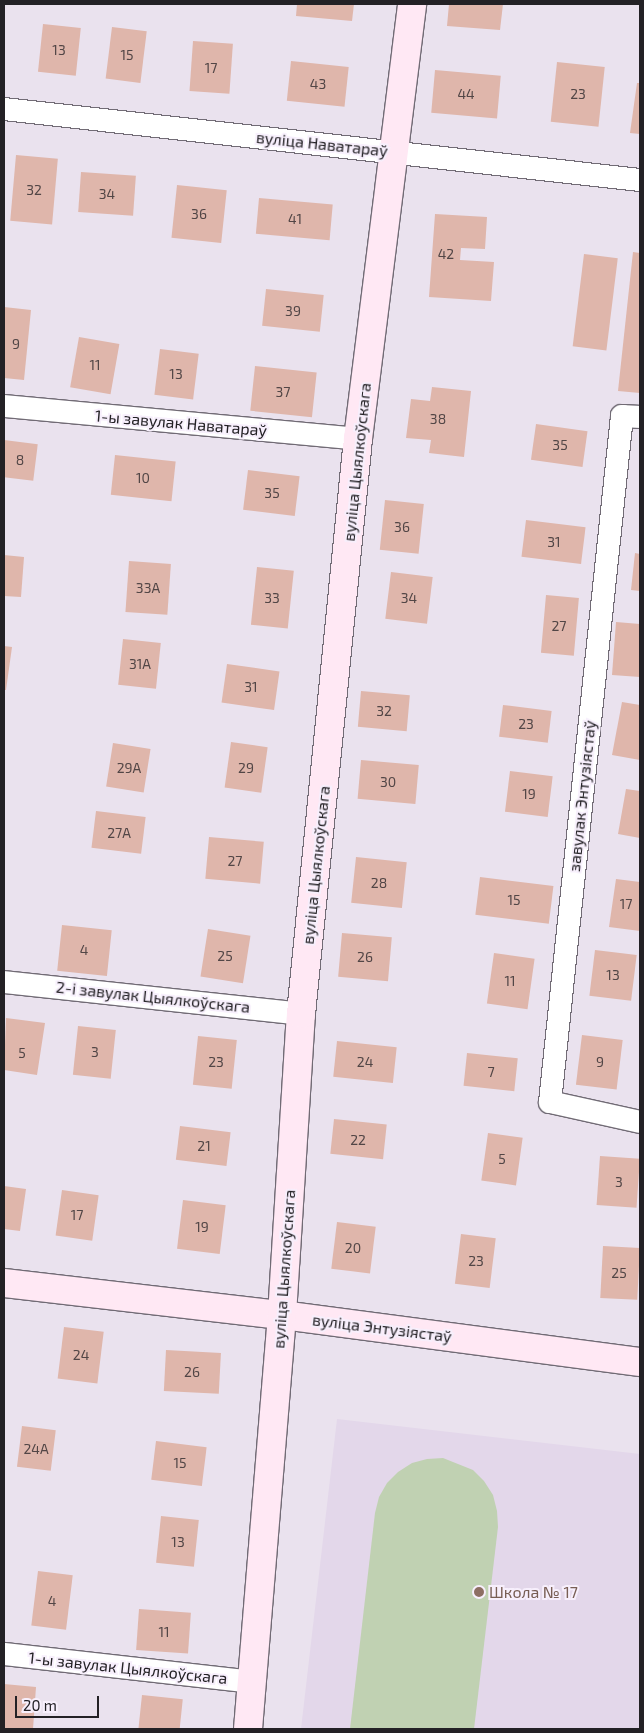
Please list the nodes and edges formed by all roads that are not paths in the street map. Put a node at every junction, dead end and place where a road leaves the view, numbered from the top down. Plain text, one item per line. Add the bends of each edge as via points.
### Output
1 (412, 4) edge
2 (4, 109) edge
3 (395, 152) junction
4 (640, 180) edge
5 (4, 406) edge
6 (640, 418) edge
7 (358, 439) junction
8 (4, 982) edge
9 (302, 1014) junction
10 (640, 1122) edge
11 (4, 1282) edge
12 (282, 1315) junction
13 (640, 1362) edge
14 (4, 1654) edge
15 (253, 1682) junction
16 (248, 1729) edge

1 - 3 street, вуліца Цыялкоўскага
2 - 3 street, вуліца Наватараў
3 - 4 street, вуліца Наватараў
3 - 7 street, вуліца Цыялкоўскага
5 - 7 street, 1-ы завулак Наватараў
6 - 10 street, завулак Энтузіястаў via 622,416 550,1102
7 - 9 street, вуліца Цыялкоўскага
8 - 9 street, 2-і завулак Цыялкоўскага
9 - 12 street, вуліца Цыялкоўскага
11 - 12 street, вуліца Энтузіястаў
12 - 13 street, вуліца Энтузіястаў
12 - 15 street, вуліца Цыялкоўскага
14 - 15 street, 1-ы завулак Цыялкоўскага
15 - 16 street, вуліца Цыялкоўскага

